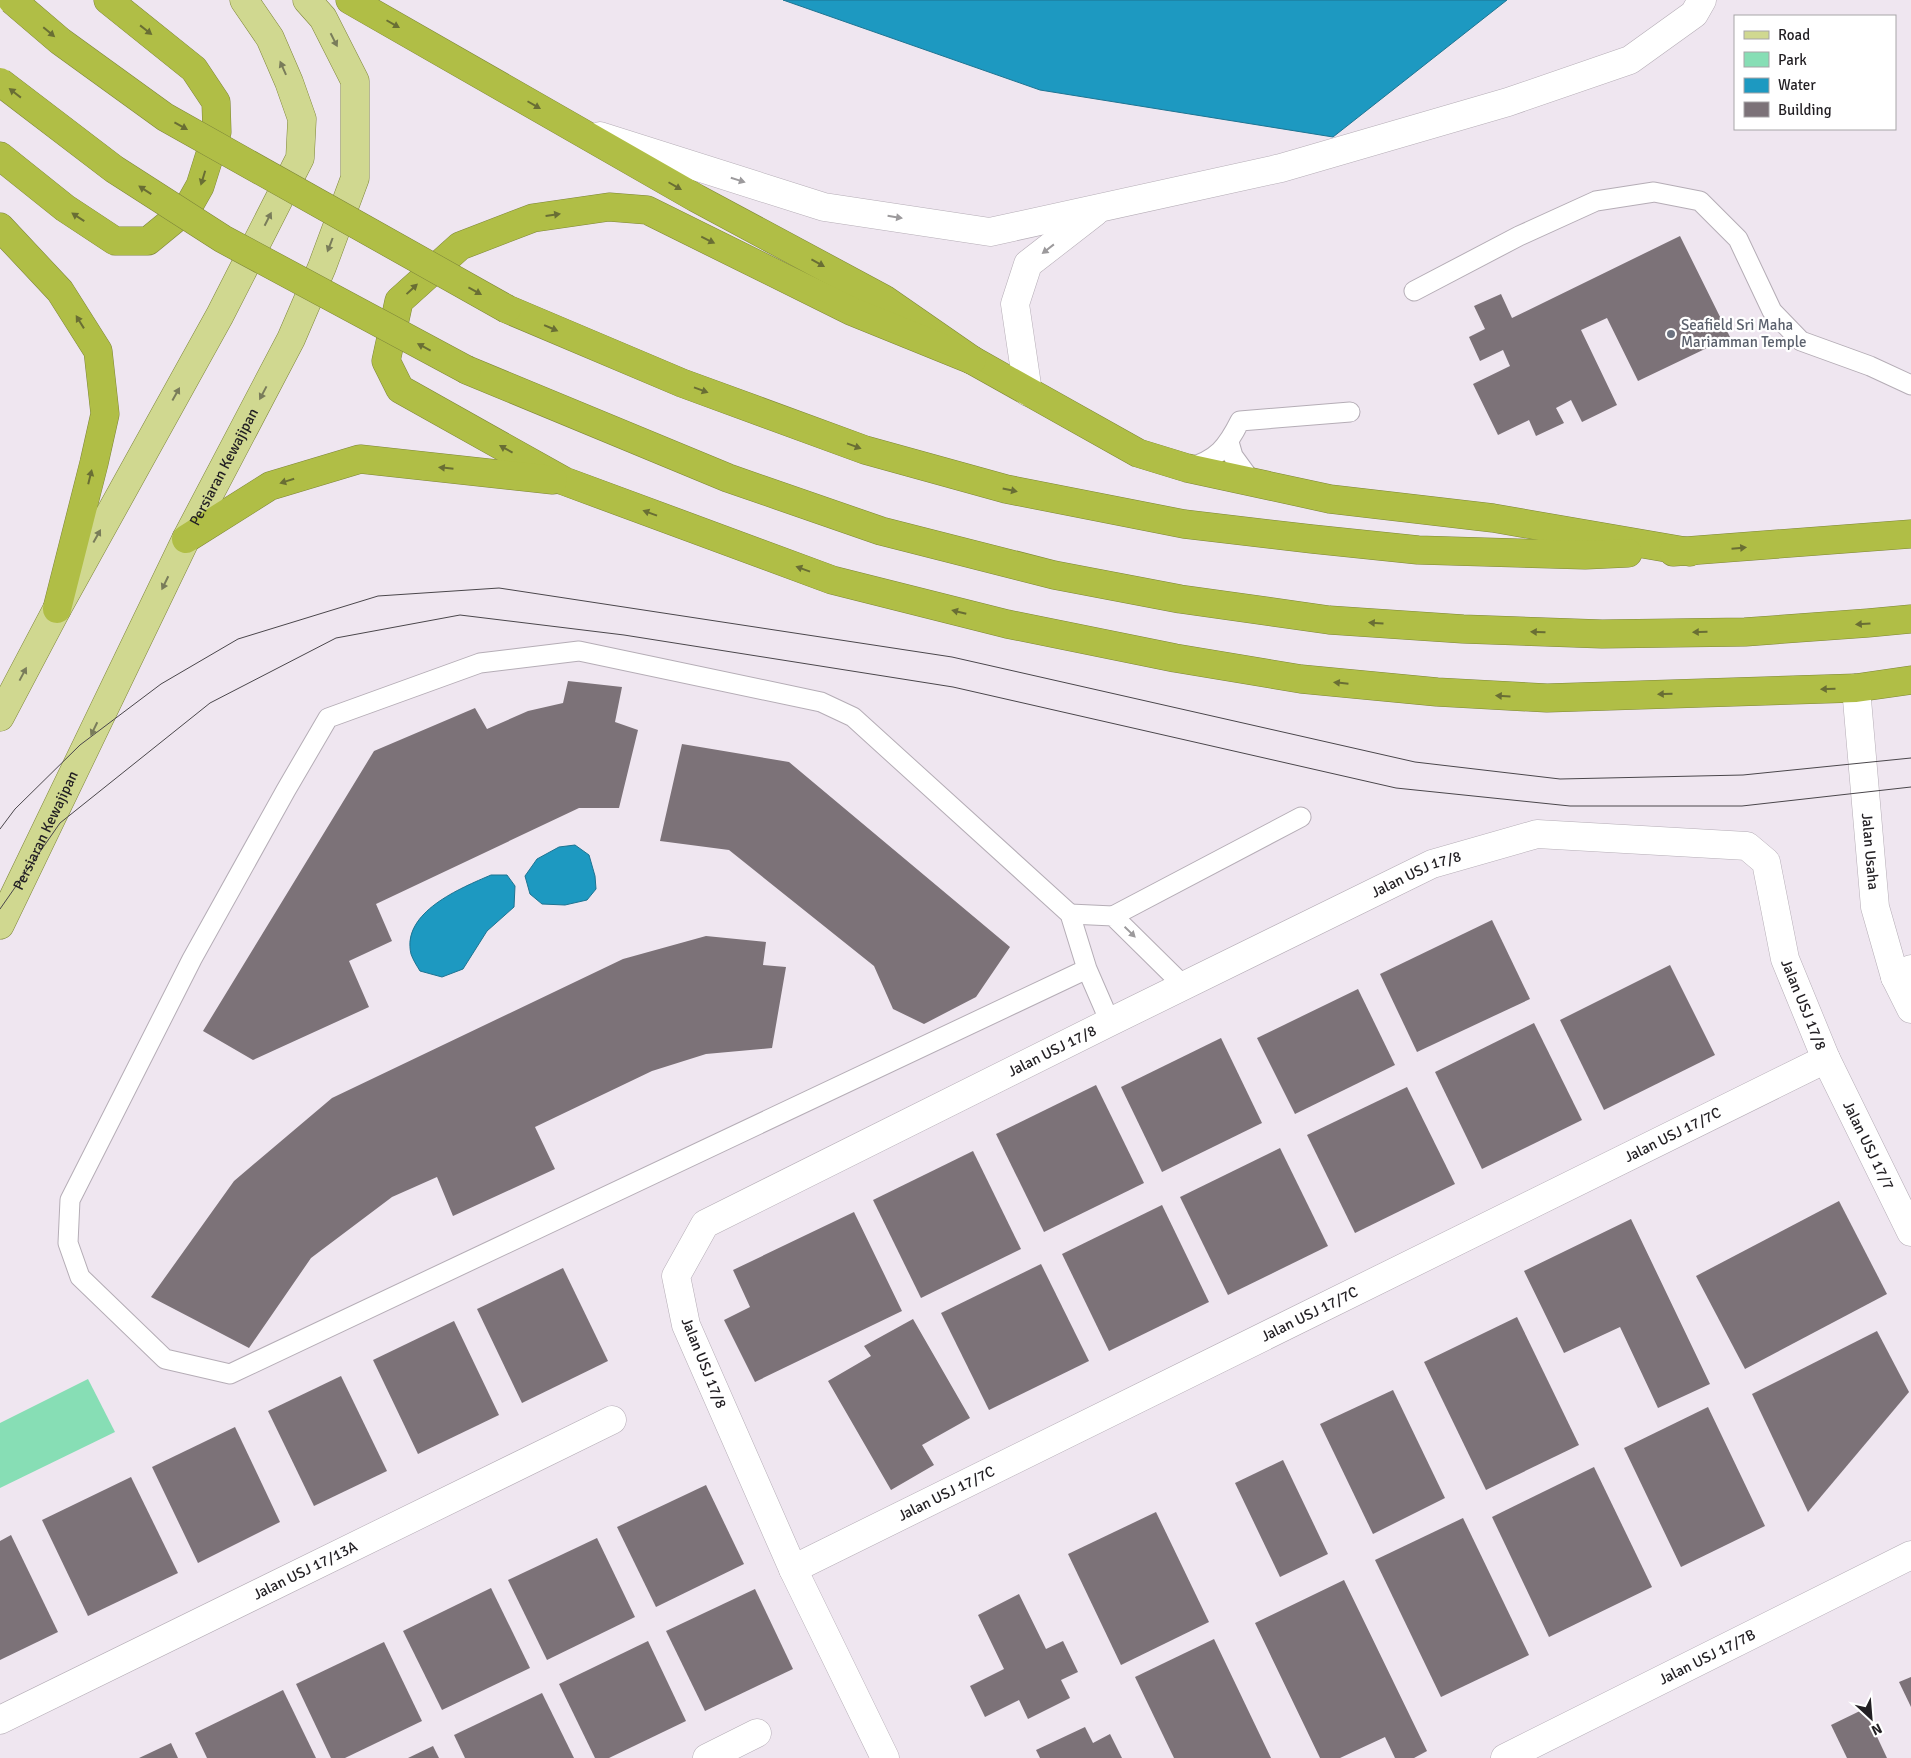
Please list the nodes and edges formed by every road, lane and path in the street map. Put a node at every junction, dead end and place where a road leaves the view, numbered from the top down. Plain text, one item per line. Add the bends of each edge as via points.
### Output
1 (12, 0) edge
2 (108, 0) edge
3 (244, 0) edge
4 (307, 0) edge
5 (350, 0) edge
6 (1702, 0) edge
7 (0, 82) edge
8 (574, 128) junction
9 (0, 156) edge
10 (1100, 208) junction
11 (0, 227) edge
12 (1414, 291) dead end
13 (972, 360) junction
14 (1911, 385) edge
15 (1028, 392) junction
16 (1350, 412) dead end
17 (1229, 442) junction
18 (1187, 468) junction
19 (564, 481) junction
20 (1252, 482) junction
21 (1911, 534) edge
22 (186, 539) junction
23 (1690, 552) junction
24 (57, 609) junction
25 (1911, 618) edge
26 (1911, 680) edge
27 (1856, 688) junction
28 (0, 717) edge
29 (1301, 817) dead end
30 (1070, 914) junction
31 (1113, 916) junction
32 (0, 925) edge
33 (1087, 968) junction
34 (1903, 973) edge
35 (1184, 986) junction
36 (1911, 1009) edge
37 (1110, 1022) junction
38 (1826, 1059) junction
39 (1911, 1232) edge
40 (612, 1420) dead end
41 (1911, 1555) edge
42 (793, 1568) junction
43 (0, 1720) edge
44 (757, 1733) dead end
45 (708, 1758) edge
46 (885, 1758) edge
47 (1505, 1758) edge

1 -> 23 highway, bridge via 60,41 165,118 507,309 682,383 856,447 1006,489 1184,524 1418,550 1585,554
2 -> 9 highway via 194,69 216,102 217,132 200,186 187,209 148,241 115,241 65,208
24 -> 3 main road via 220,315 300,158 302,119 290,82 270,38
4 -> 22 main road, Persiaran Kewajipan via 323,18 355,81 356,178 291,339
5 -> 8 highway
6 - 10 street via 1694,14 1630,60 1508,102 1281,168
25 -> 7 highway, bridge via 1744,632 1602,634 1329,620 1054,575 881,531 728,478 467,370 223,240 114,169
8 -> 10 street via 824,207 990,232
8 -> 13 highway via 884,299
10 -> 15 street via 1028,264 1015,304
24 -> 11 highway via 105,414 98,351 60,290
12 - 14 lane via 1519,236 1596,201 1654,192 1700,201 1738,239 1772,311 1800,341 1870,366
13 - 15 highway
19 -> 13 highway via 400,389 386,361 399,301 460,246 533,218 609,207 647,210 851,311
15 - 18 highway via 1138,453
16 - 17 lane via 1240,421
17 - 18 lane via 1203,464
17 - 20 lane via 1233,456
18 - 20 highway
19 -> 22 highway via 360,459 270,486
27 -> 19 highway via 1547,698 1301,679 1016,626 832,580
20 - 23 highway via 1330,499 1493,518
23 -> 21 highway
22 -> 32 main road, Persiaran Kewajipan
28 -> 24 main road
26 - 27 highway
27 - 34 street, Jalan Usaha via 1875,907
29 - 31 lane
30 - 31 lane
30 - 33 lane
30 - 33 lane via 853,717 821,702 579,651 480,663 328,718 192,959 70,1200 68,1243 80,1278 166,1359 230,1374
31 -> 35 lane
33 - 37 lane
34 - 36 street, Jalan Usaha
35 - 37 street, Jalan USJ 17/8
35 - 38 street, Jalan USJ 17/8 via 1432,864 1538,834 1747,846 1766,862 1785,959
37 - 42 street, Jalan USJ 17/8 via 705,1224 676,1276 686,1325
38 - 39 street, Jalan USJ 17/7
38 - 42 street, Jalan USJ 17/7C
40 - 43 street, Jalan USJ 17/13A
41 - 47 street, Jalan USJ 17/7B
42 - 46 street, Jalan USJ 17/8
44 - 45 street

